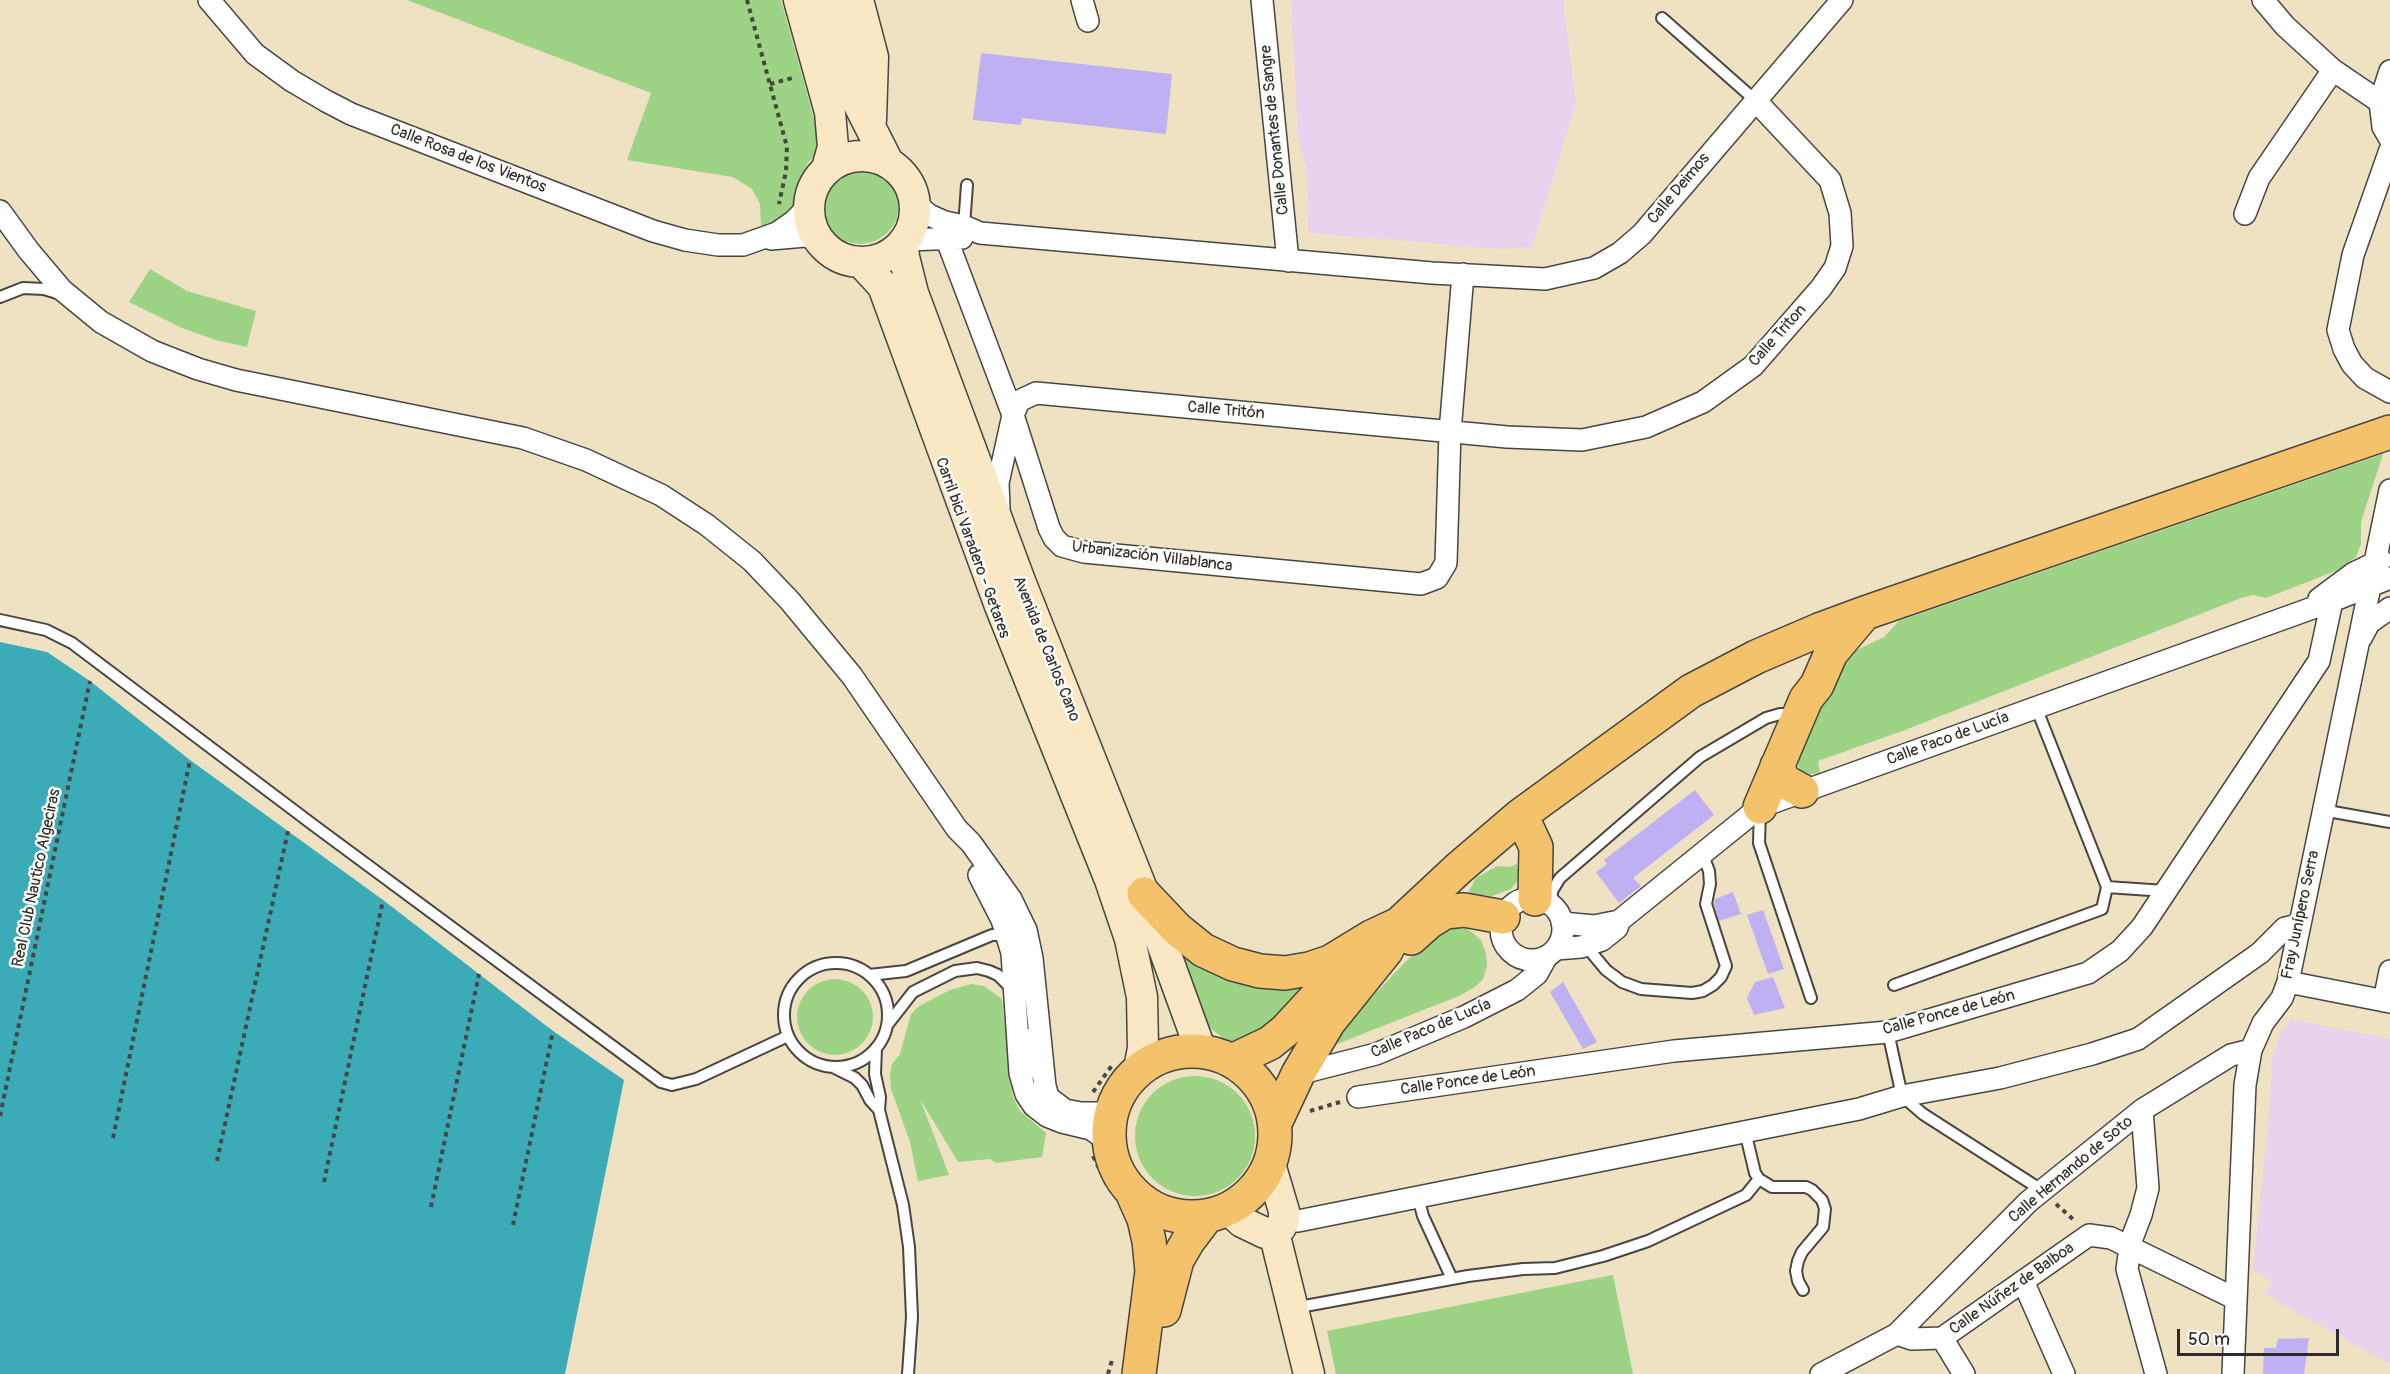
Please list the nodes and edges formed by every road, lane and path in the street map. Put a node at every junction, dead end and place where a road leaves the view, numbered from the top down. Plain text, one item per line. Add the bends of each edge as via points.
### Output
1 (747, 0) edge
2 (799, 0) edge
3 (828, 0) edge
4 (858, 0) edge
5 (1082, 0) edge
6 (1262, 0) edge
7 (1842, 0) edge
8 (2263, 0) edge
9 (216, 3) edge
10 (1662, 18) dead end
11 (1088, 21) dead end
12 (2332, 70) junction
13 (2390, 71) edge
14 (1755, 100) junction
15 (2385, 101) edge
16 (870, 126) junction
17 (2390, 139) edge
18 (2390, 150) edge
19 (888, 162) junction
20 (827, 168) junction
21 (967, 185) dead end
22 (915, 203) junction
23 (0, 211) edge
24 (2245, 214) dead end
25 (959, 230) junction
26 (796, 235) junction
27 (905, 241) junction
28 (1287, 261) junction
29 (851, 267) junction
30 (1463, 274) junction
31 (0, 297) edge
32 (97, 319) junction
33 (2390, 392) edge
34 (1013, 415) junction
35 (1450, 432) junction
36 (2390, 432) edge
37 (2389, 503) edge
38 (999, 527) junction
39 (2382, 560) edge
40 (2390, 578) edge
41 (2368, 587) junction
42 (2332, 601) junction
43 (2390, 608) edge
44 (2308, 610) junction
45 (1865, 613) junction
46 (0, 620) edge
47 (2356, 646) junction
48 (1756, 657) junction
49 (90, 681) dead end
50 (1803, 706) junction
51 (2036, 707) junction
52 (190, 760) dead end
53 (1777, 766) junction
54 (1802, 791) junction
55 (1760, 807) junction
56 (2322, 810) junction
57 (1521, 815) junction
58 (2390, 822) edge
59 (957, 829) junction
60 (288, 831) dead end
61 (1702, 853) junction
62 (2107, 886) junction
63 (2165, 891) junction
64 (1144, 894) junction
65 (383, 900) dead end
66 (1550, 909) junction
67 (1503, 917) junction
68 (1619, 921) junction
69 (2299, 925) junction
70 (1006, 934) junction
71 (1385, 937) junction
72 (1586, 946) junction
73 (1551, 953) junction
74 (2390, 971) edge
75 (479, 974) dead end
76 (869, 975) junction
77 (2288, 982) junction
78 (1894, 985) dead end
79 (1016, 998) junction
80 (1811, 998) dead end
81 (2387, 1002) edge
82 (887, 1024) junction
83 (553, 1031) dead end
84 (1888, 1032) junction
85 (788, 1036) junction
86 (876, 1048) junction
87 (2251, 1050) junction
88 (1201, 1051) junction
89 (1232, 1061) junction
90 (1129, 1063) junction
91 (834, 1067) junction
92 (1298, 1074) junction
93 (1045, 1086) junction
94 (1902, 1096) junction
95 (1358, 1097) joint
96 (879, 1110) junction
97 (2142, 1110) junction
98 (0, 1116) edge
99 (1275, 1123) junction
100 (1096, 1126) junction
101 (1745, 1131) junction
102 (113, 1138) dead end
103 (217, 1161) dead end
104 (1270, 1164) junction
105 (1759, 1179) junction
106 (324, 1182) dead end
107 (1120, 1189) junction
108 (2043, 1191) junction
109 (1418, 1197) junction
110 (431, 1207) dead end
111 (1217, 1213) junction
112 (513, 1225) dead end
113 (1279, 1226) junction
114 (2089, 1235) junction
115 (2130, 1247) junction
116 (1452, 1279) junction
117 (2023, 1281) junction
118 (1803, 1290) dead end
119 (2236, 1299) junction
120 (1149, 1308) junction
121 (1293, 1308) junction
122 (1897, 1334) junction
123 (1942, 1338) junction
124 (1120, 1362) edge
125 (908, 1374) edge
126 (1108, 1374) edge
127 (1139, 1374) edge
128 (1154, 1374) edge
129 (1309, 1374) edge
130 (1821, 1374) edge
131 (1964, 1374) edge
132 (2064, 1374) edge
133 (2156, 1374) edge
134 (2233, 1374) edge

1 - 26 path via 787,147 776,220
2 - 20 street via 830,112 833,147
3 - 16 street via 858,103
4 - 16 street via 873,57
5 - 11 street
6 - 28 street, Calle Donantes de Sangre
7 - 14 street, Calle Deimos
8 - 12 street
9 - 26 street, Calle Rosa de los Vientos via 255,54 292,81 351,114 685,240 742,245
10 - 14 lane
12 - 15 street
12 - 24 street via 2259,178
13 - 15 street
14 - 30 street, Calle Deimos via 1642,234 1620,253 1594,268 1545,279
14 - 35 street, Calle Triton via 1830,180 1840,213 1842,246 1835,268 1821,288 1753,366 1703,402 1646,427 1582,440
15 - 17 street via 2384,127
16 - 19 street
18 - 33 street via 2353,255 2338,330 2352,364 2365,378
19 - 20 street via 876,157 850,157
19 - 22 street via 907,179
20 - 26 street via 812,189 812,227
21 - 25 lane
22 - 25 street
22 - 27 street via 912,229
23 - 32 street via 62,290
25 - 27 street, Calle Deimos
25 - 28 street, Calle Deimos
25 - 34 street, Urbanización Villablanca via 950,248
26 - 29 street
26 - 29 path via 797,247 832,268
27 - 29 street via 886,257
27 - 38 street, Avenida de Carlos Cano via 904,257 913,293
28 - 30 street, Calle Deimos
29 - 90 street, Avenida de Carlos Cano via 883,286 1000,606 1110,880 1130,939 1142,997 1143,1048
30 - 35 street, Urbanización Villablanca
31 - 32 lane via 23,288 50,290
32 - 59 street via 152,351 198,369 523,438 586,460 661,495 752,561 790,601 852,676
34 - 35 street, Calle Tritón via 1019,401 1036,393
34 - 35 street, Urbanización Villablanca via 1049,528 1062,546 1421,584 1437,578 1446,563
34 - 38 street via 998,483
36 - 45 highway
37 - 39 street, Fray Junípero Serra
38 - 64 street, Avenida de Carlos Cano
39 - 41 street, Fray Junípero Serra
39 - 44 street, Calle Paco de Lucía via 2335,586
40 - 41 street, Calle Paco de Lucía
41 - 42 street, Calle Paco de Lucía
41 - 47 street, Fray Junípero Serra
42 - 44 street, Calle Paco de Lucía
42 - 63 street, Calle Ponce de León via 2319,661
43 - 47 street via 2369,623
44 - 51 street, Calle Paco de Lucía
45 - 48 highway
45 - 50 highway via 1832,653
46 - 85 lane via 46,630 72,643 661,1082 672,1085 696,1079
47 - 56 street, Fray Junípero Serra
48 - 50 highway via 1788,658 1799,669 1804,683
48 - 57 highway via 1691,691
49 - 98 path, Real Club Nautico Algeciras
50 - 53 highway
50 - 66 lane via 1766,718 1700,757 1560,878 1552,891
51 - 54 street, Calle Paco de Lucía
51 - 62 lane
52 - 102 path
53 - 54 highway via 1785,781
53 - 55 highway
54 - 55 street, Calle Paco de Lucía
55 - 61 street, Calle Paco de Lucía
55 - 80 lane via 1759,843
56 - 58 lane
56 - 69 street, Fray Junípero Serra
57 - 66 highway via 1536,847
57 - 71 highway
59 - 70 street
59 - 93 street via 1011,899 1026,930 1036,982
60 - 103 path
61 - 68 street, Calle Paco de Lucía
61 - 72 lane via 1709,871 1706,904 1726,966 1713,985 1692,993 1641,989 1606,970
62 - 63 lane
62 - 78 lane via 2102,909
63 - 84 street, Calle Ponce de León via 2142,927 2120,951 2088,973
64 - 71 highway via 1203,950 1260,971 1285,973 1309,969
64 - 88 street, Avenida de Carlos Cano
65 - 106 path
66 - 67 street via 1525,899
66 - 68 street via 1594,926
66 - 73 street via 1563,932
67 - 71 highway via 1471,910 1445,912 1401,947
67 - 73 street via 1501,936 1511,952 1528,960
68 - 72 street, Calle Paco de Lucía via 1609,936
69 - 77 street, Fray Junípero Serra
69 - 94 street via 2285,928 2260,953 2138,1039 2000,1078
70 - 76 lane via 992,935 906,971
70 - 79 street
70 - 93 lane via 1013,938 1022,960 1030,1063
71 - 89 highway via 1270,1043
71 - 92 highway
72 - 73 street, Calle Paco de Lucía
73 - 92 street, Calle Paco de Lucía via 1518,990 1464,1017 1376,1054
74 - 81 street
75 - 110 path
76 - 82 lane via 885,997
76 - 85 lane via 834,963 821,965 800,978 785,1005
77 - 81 street
77 - 87 street, Fray Junípero Serra
79 - 82 lane via 998,975 964,968 913,992
79 - 100 street via 1020,1073 1026,1094 1047,1116
82 - 86 lane
83 - 112 path
84 - 94 lane
84 - 95 street, Calle Ponce de León via 1674,1051
85 - 91 lane via 802,1055
86 - 91 lane via 857,1063
86 - 96 lane
87 - 97 street, Calle Hernando de Soto via 2231,1055
87 - 119 street, Fray Junípero Serra via 2245,1085
88 - 89 highway
88 - 90 highway
89 - 99 highway via 1260,1087
90 - 100 highway via 1128,1080
90 - 100 path via 1091,1096
91 - 96 lane via 855,1078
92 - 99 highway
93 - 100 street via 1055,1104
94 - 101 street via 1859,1109
94 - 108 lane via 1923,1114
95 - 99 path
96 - 125 lane via 903,1205 909,1247 912,1317
97 - 108 street, Calle Hernando de Soto
97 - 115 street via 2148,1188
99 - 104 highway
100 - 107 path
100 - 107 highway via 1116,1169
101 - 105 lane
101 - 109 street
104 - 111 highway via 1254,1191
104 - 113 street via 1284,1211
105 - 116 lane via 1746,1195 1648,1241 1555,1268
105 - 118 lane via 1772,1187 1806,1187 1822,1200 1823,1227 1798,1261 1796,1271
107 - 111 highway via 1167,1213 1191,1217
107 - 120 highway via 1144,1219 1152,1271
108 - 114 path
108 - 122 street, Calle Hernando de Soto
109 - 113 street
109 - 116 lane
111 - 113 street via 1265,1233
111 - 128 highway via 1188,1241 1177,1260
113 - 121 street
114 - 115 street via 2111,1238
114 - 117 street, Calle Núñez de Balboa
115 - 119 street
115 - 133 street via 2127,1269
116 - 121 lane
117 - 123 street, Calle Núñez de Balboa
117 - 132 street
119 - 134 street, Fray Junípero Serra
120 - 124 highway
120 - 127 highway
121 - 129 street
122 - 123 street, Calle Núñez de Balboa via 1912,1339
122 - 130 street, Calle Hernando de Soto
123 - 131 street
124 - 126 path

